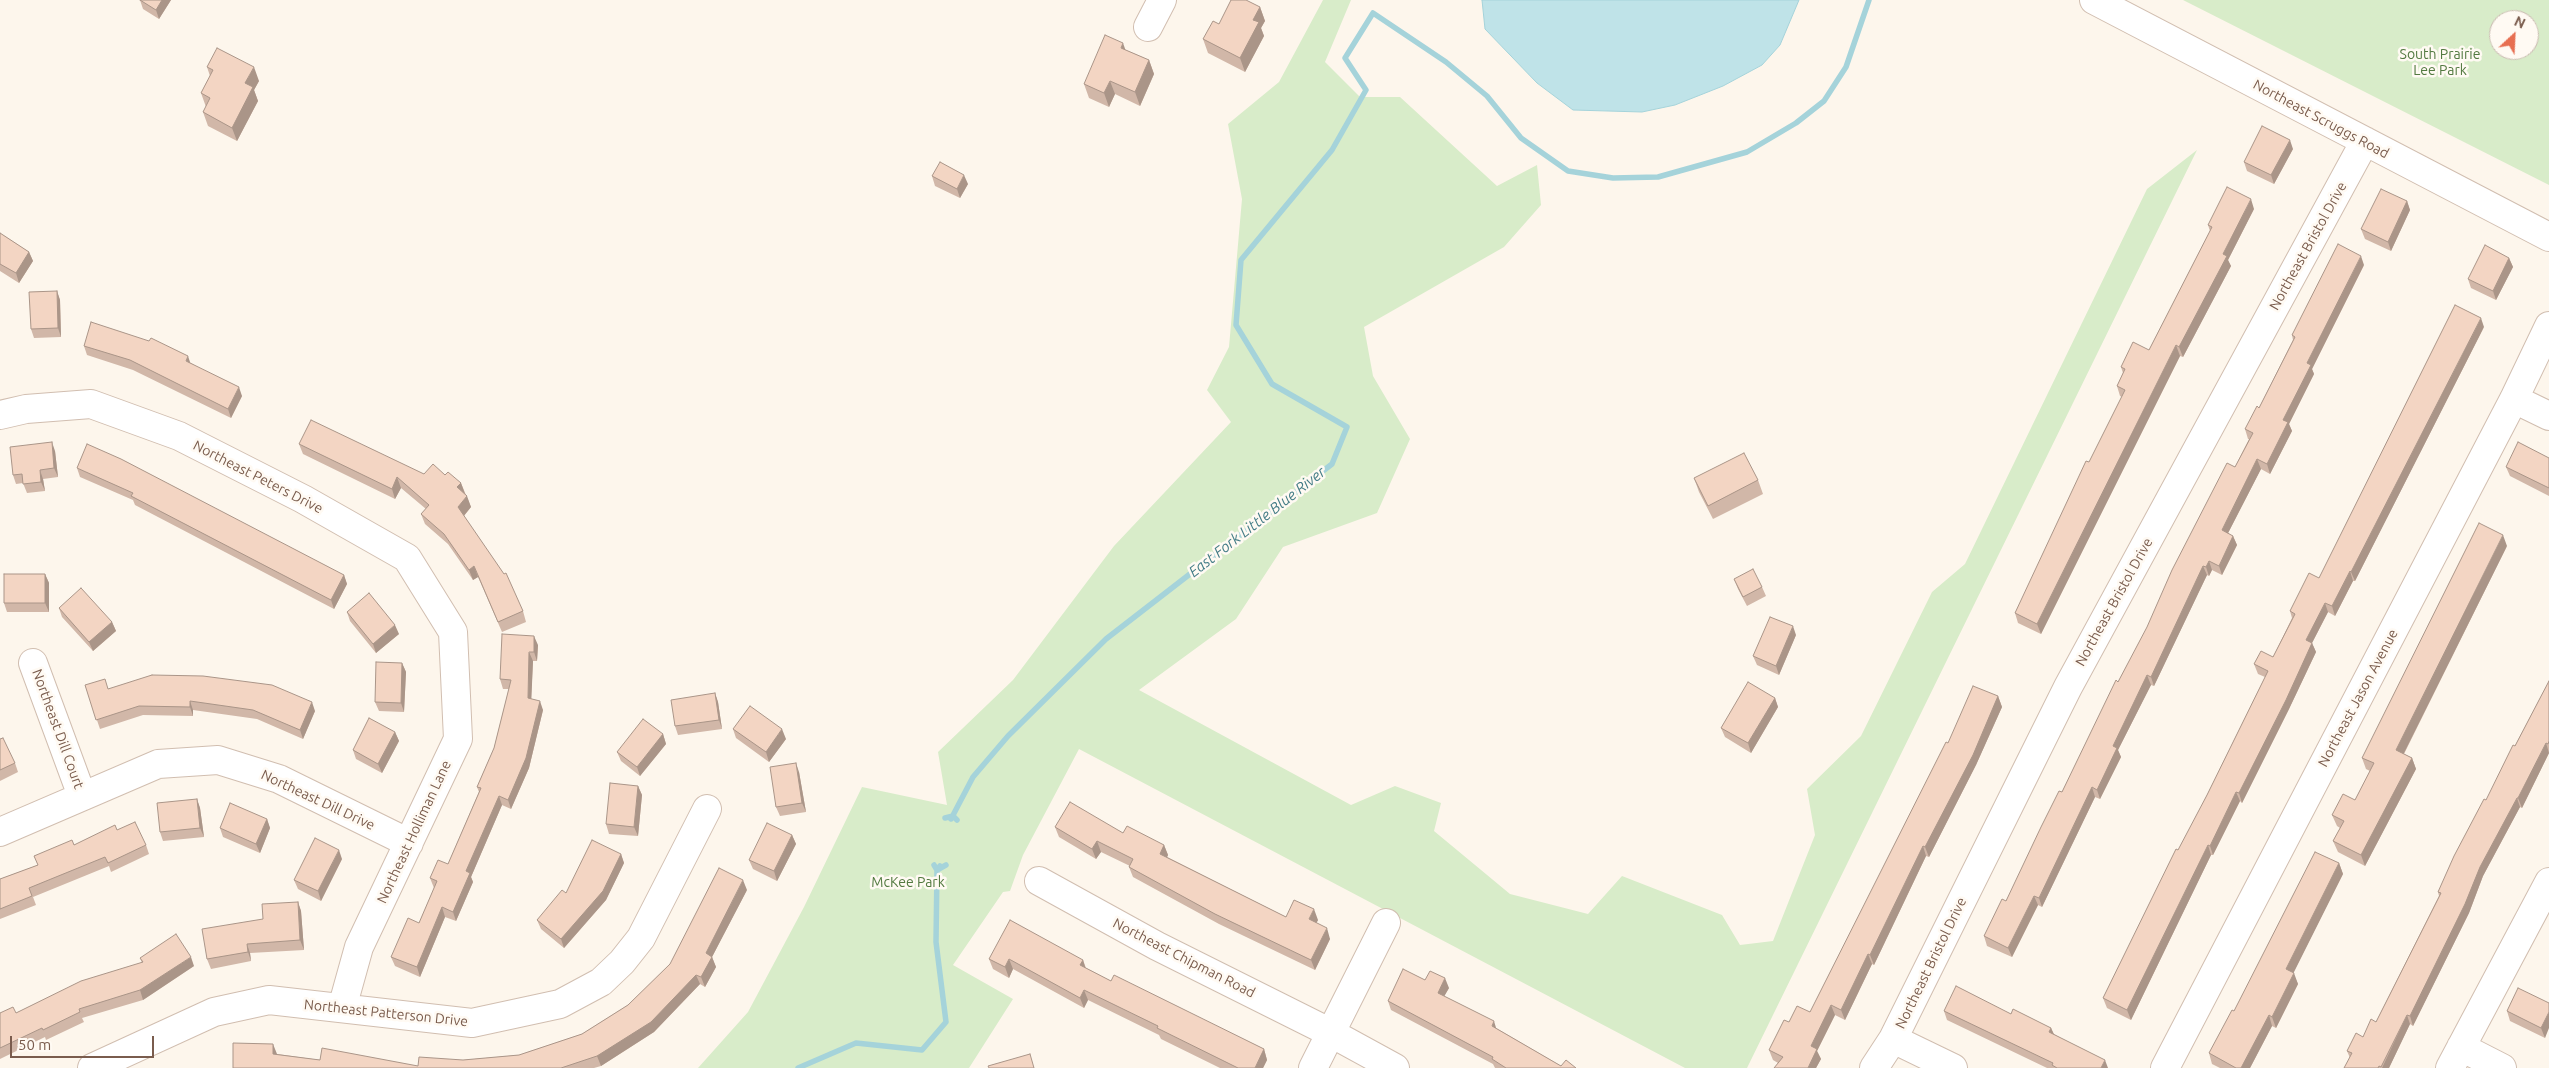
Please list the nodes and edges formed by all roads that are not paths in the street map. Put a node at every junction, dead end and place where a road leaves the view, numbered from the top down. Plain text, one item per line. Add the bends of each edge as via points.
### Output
1 (1162, 0) edge
2 (2094, 0) edge
3 (1148, 27) dead end
4 (2365, 142) junction
5 (2549, 237) edge
6 (2549, 326) edge
7 (2514, 399) junction
8 (0, 415) edge
9 (2549, 416) edge
10 (454, 651) joint
11 (33, 663) dead end
12 (82, 796) junction
13 (707, 809) dead end
14 (0, 832) edge
15 (409, 843) junction
16 (1039, 881) dead end
17 (2549, 882) edge
18 (1386, 923) dead end
19 (342, 1008) junction
20 (1331, 1033) junction
21 (1893, 1039) junction
22 (2456, 1057) edge
23 (92, 1068) edge
24 (1313, 1068) edge
25 (1395, 1068) edge
26 (1874, 1068) edge
27 (1953, 1068) edge
28 (2164, 1068) edge
29 (2502, 1068) edge

1 - 3 street
2 - 4 street, Northeast Scruggs Road
4 - 5 street, Northeast Scruggs Road
4 - 21 street, Northeast Bristol Drive via 2068,687
6 - 7 street, Northeast Jason Avenue
7 - 9 street
7 - 28 street, Northeast Jason Avenue
8 - 10 street, Northeast Peters Drive via 26,409 91,404 179,436 303,499 407,558 453,632
10 - 15 street, Northeast Holliman Lane via 458,739
11 - 12 street, Northeast Dill Court
12 - 14 street, Northeast Dill Drive
12 - 15 street, Northeast Dill Drive via 158,764 218,760 279,779
13 - 19 street, Northeast Patterson Drive via 641,938 601,982 560,1004 472,1022
15 - 19 street, Northeast Holliman Lane via 359,947
16 - 20 street, Northeast Chipman Road via 1157,946
17 - 22 street
18 - 20 street
19 - 23 street, Northeast Patterson Drive via 269,1000 214,1012
20 - 24 street
20 - 25 street, Northeast Chipman Road
21 - 26 street, Northeast Bristol Drive
21 - 27 street
22 - 29 street

